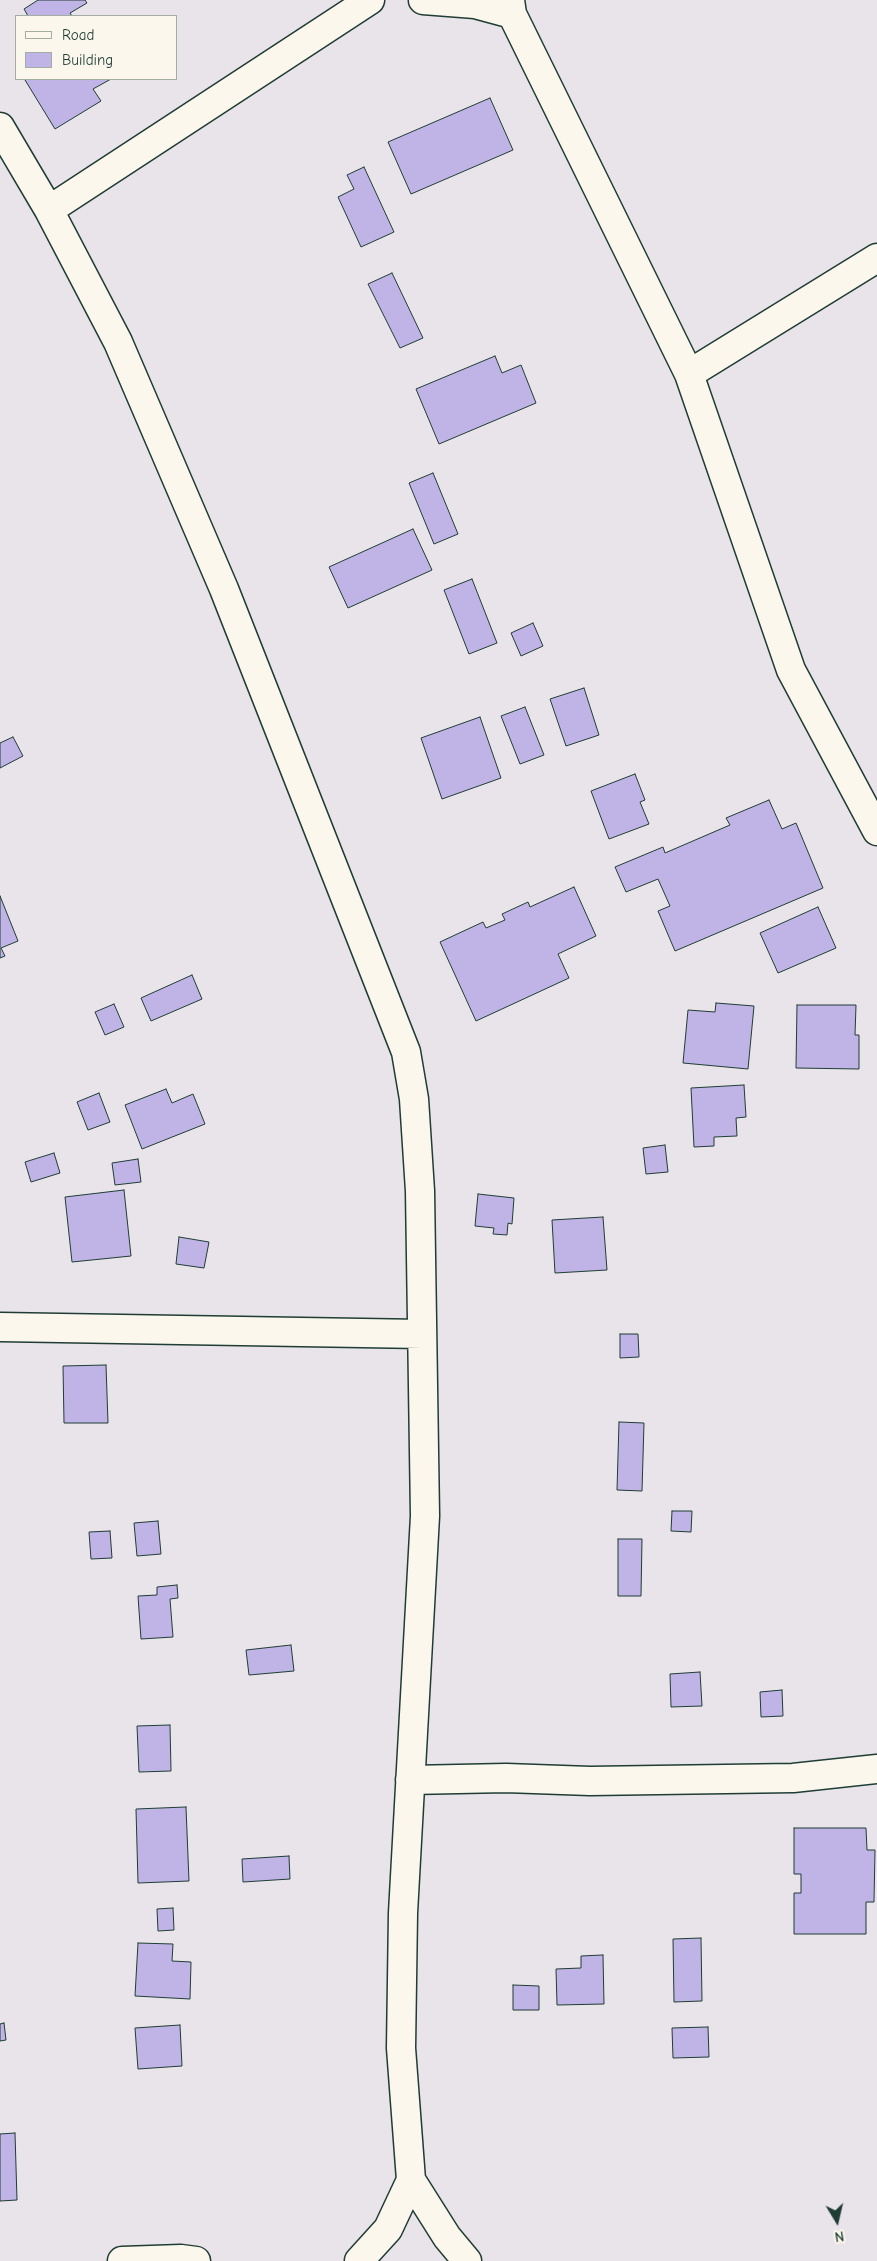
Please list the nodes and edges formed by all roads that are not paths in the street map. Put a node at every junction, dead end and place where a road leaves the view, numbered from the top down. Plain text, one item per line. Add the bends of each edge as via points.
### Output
1 (370, 0) edge
2 (378, 0) edge
3 (424, 0) edge
4 (511, 7) edge
5 (0, 128) edge
6 (49, 210) junction
7 (877, 258) edge
8 (689, 374) junction
9 (877, 831) edge
10 (0, 1327) edge
11 (422, 1334) junction
12 (874, 1768) edge
13 (410, 1780) junction
14 (411, 2180) junction
15 (122, 2261) edge
16 (196, 2261) edge
17 (359, 2261) edge
18 (467, 2261) edge

1 - 2 street
1 - 6 street
3 - 4 street
4 - 8 street
5 - 6 street
6 - 11 street via 118,342 224,589 406,1052 414,1099 420,1191
7 - 8 street
8 - 9 street via 791,670
10 - 11 street
11 - 13 street via 425,1516
12 - 13 street via 793,1778
13 - 14 street via 403,1913 401,2048
14 - 17 street via 388,2229
14 - 18 street via 447,2238
15 - 16 street

